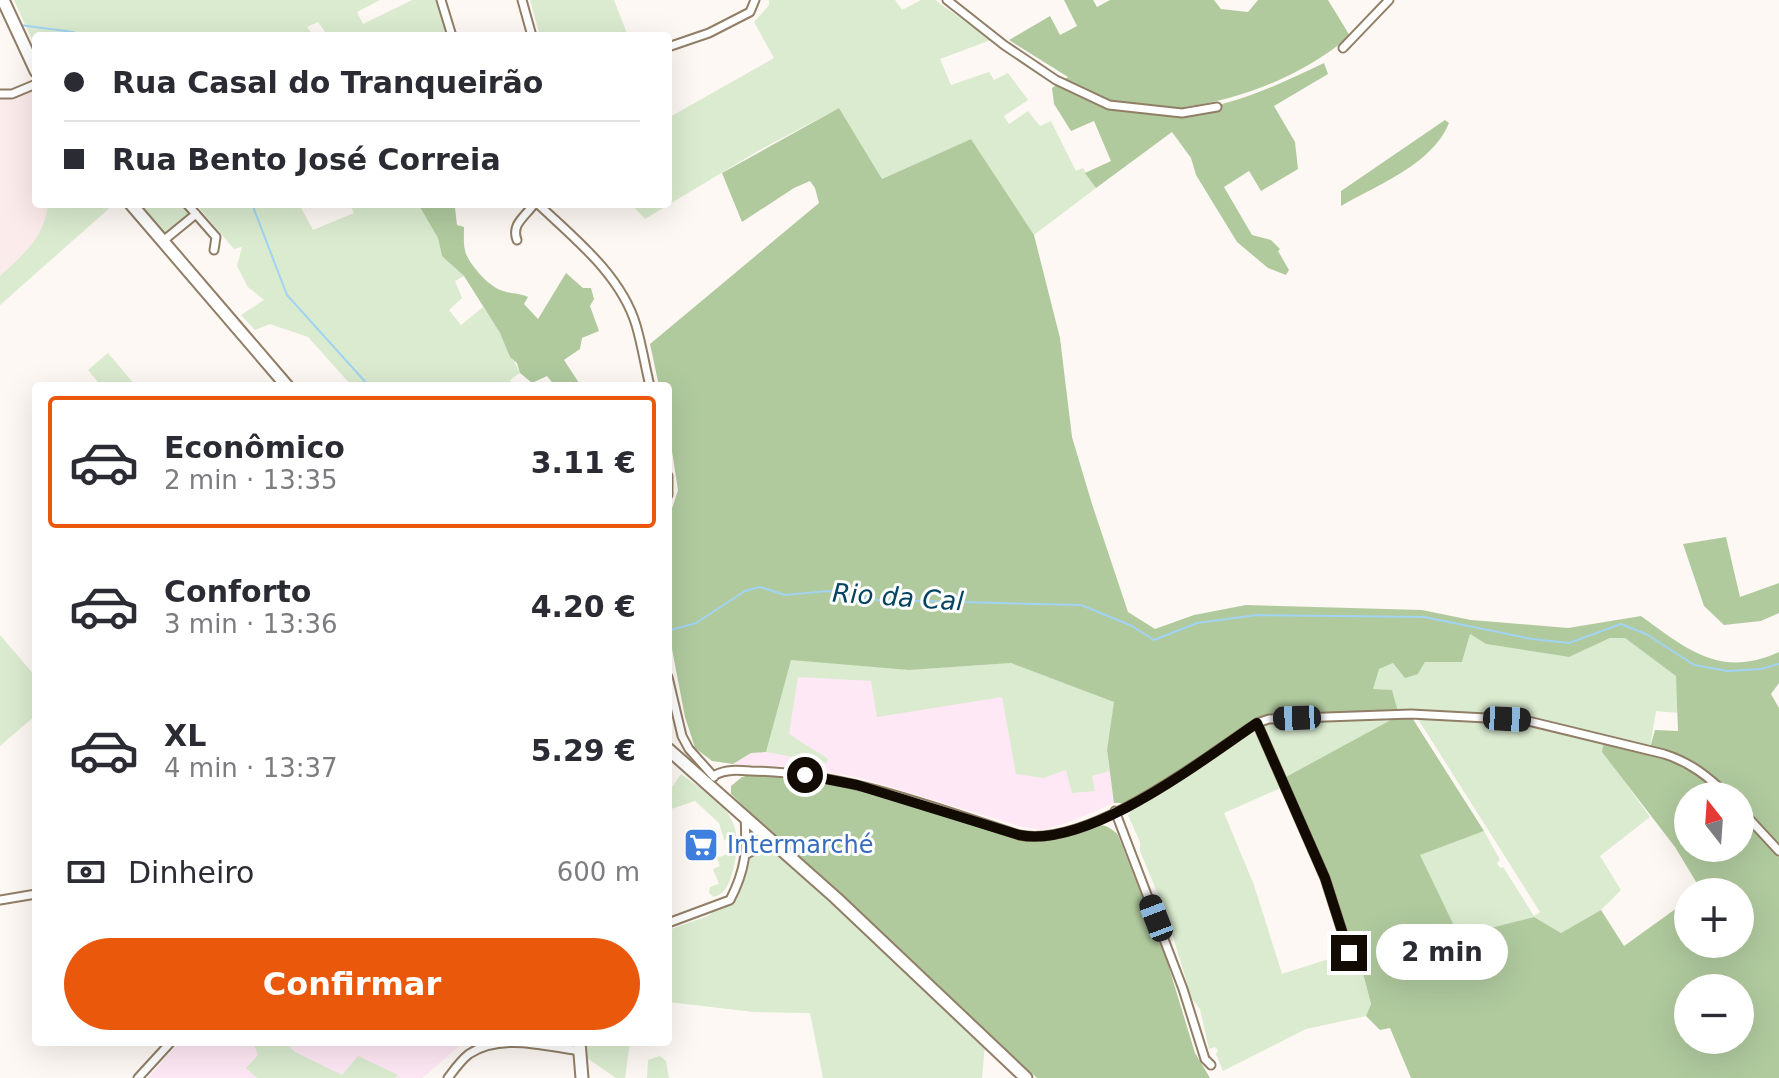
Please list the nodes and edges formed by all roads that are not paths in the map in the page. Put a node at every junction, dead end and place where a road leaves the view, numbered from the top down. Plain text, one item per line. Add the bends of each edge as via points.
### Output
1 (441, 0) edge
2 (522, 0) edge
3 (755, 0) edge
4 (947, 0) edge
5 (1389, 0) edge
6 (5, 6) edge
7 (451, 32) edge
8 (531, 32) edge
9 (672, 46) edge
10 (1343, 48) dead end
11 (32, 63) edge
12 (32, 86) edge
13 (0, 94) edge
14 (1217, 107) dead end
15 (134, 208) edge
16 (191, 208) edge
17 (532, 208) edge
18 (540, 208) edge
19 (196, 214) junction
20 (517, 240) dead end
21 (163, 241) junction
22 (214, 250) dead end
23 (284, 382) edge
24 (649, 382) edge
25 (672, 694) edge
26 (1257, 723) junction
27 (672, 752) edge
28 (712, 780) junction
29 (1715, 782) edge
30 (1115, 811) junction
31 (745, 815) junction
32 (1754, 824) edge
33 (772, 840) junction
34 (1779, 851) edge
35 (747, 854) junction
36 (32, 895) edge
37 (0, 900) edge
38 (672, 922) edge
39 (1349, 953) dead end
40 (167, 1046) edge
41 (491, 1046) edge
42 (579, 1047) edge
43 (1211, 1065) dead end
44 (138, 1078) edge
45 (448, 1078) edge
46 (582, 1078) edge
47 (1026, 1078) edge

1 - 7 street
2 - 8 street
3 - 9 street via 750,12
4 - 14 street via 1056,80 1109,105 1182,113
5 - 10 street
6 - 11 main road
12 - 13 street
15 - 21 main road
16 - 19 street
17 - 20 street via 517,223
18 - 24 street via 590,252 622,295 635,322
19 - 21 street
19 - 22 street via 216,237
21 - 23 main road
25 - 28 street via 682,736
26 - 29 street via 1411,714 1524,720 1676,758
26 - 30 street via 1148,796
26 - 39 street via 1325,878
27 - 28 main road
28 - 30 street via 737,770 796,773 857,785 1030,837 1076,828
28 - 31 main road
30 - 43 street
31 - 33 main road
31 - 35 street
32 - 34 street
33 - 35 street
33 - 47 main road
35 - 38 street via 730,900
36 - 37 street
40 - 44 street
41 - 45 street via 467,1056
42 - 46 main road

